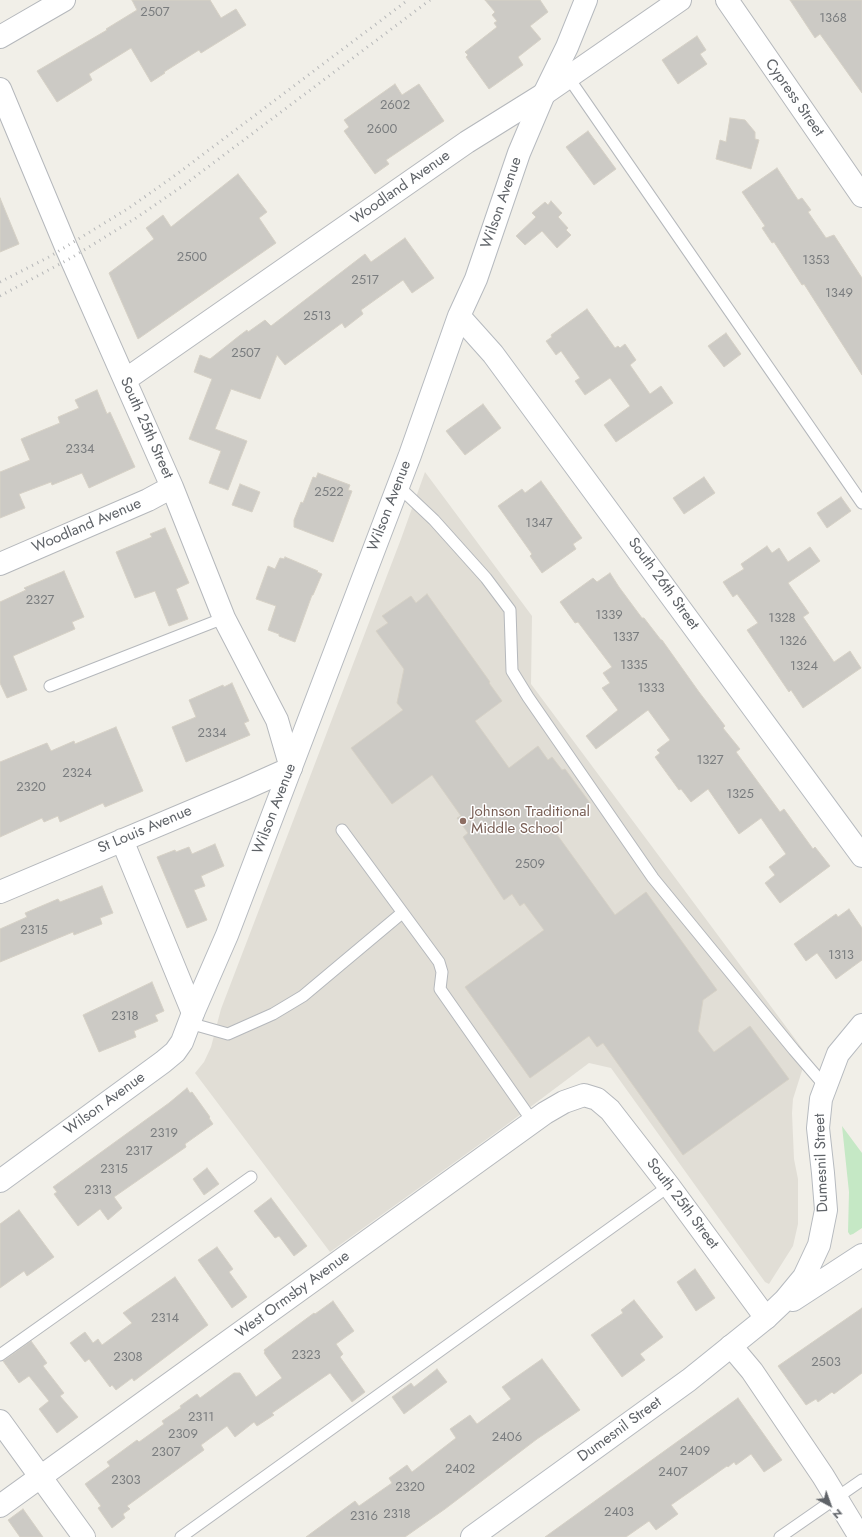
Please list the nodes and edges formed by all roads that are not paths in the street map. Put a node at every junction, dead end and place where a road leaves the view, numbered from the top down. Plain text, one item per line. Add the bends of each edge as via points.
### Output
1 (64, 0) edge
2 (586, 0) edge
3 (680, 0) edge
4 (727, 0) edge
5 (0, 37) edge
6 (568, 77) junction
7 (0, 88) edge
8 (544, 94) junction
9 (862, 196) edge
10 (459, 316) junction
11 (125, 380) junction
12 (398, 486) junction
13 (172, 487) junction
14 (862, 503) edge
15 (0, 564) edge
16 (224, 618) junction
17 (50, 686) dead end
18 (291, 768) junction
19 (342, 830) dead end
20 (122, 840) junction
21 (862, 856) edge
22 (0, 892) edge
23 (402, 913) junction
24 (191, 1018) junction
25 (862, 1025) edge
26 (825, 1086) junction
27 (591, 1096) joint
28 (533, 1122) junction
29 (251, 1177) dead end
30 (0, 1181) edge
31 (669, 1186) junction
32 (862, 1255) edge
33 (766, 1318) junction
34 (731, 1346) junction
35 (0, 1355) edge
36 (0, 1421) edge
37 (41, 1477) junction
38 (862, 1480) edge
39 (835, 1498) junction
40 (0, 1506) edge
41 (84, 1537) edge
42 (181, 1537) edge
43 (472, 1537) edge
44 (780, 1537) edge
45 (860, 1537) edge

1 - 5 street
2 - 8 street, Wilson Avenue via 567,48
3 - 6 street, Woodland Avenue
4 - 9 street, Cypress Street
6 - 8 street, Woodland Avenue
6 - 14 lane
7 - 11 street, South 25th Street
8 - 10 street, Wilson Avenue via 519,153 476,279
8 - 11 street, Woodland Avenue via 467,142
10 - 12 street, Wilson Avenue
10 - 21 street, South 26th Street via 494,354
11 - 13 street, South 25th Street
12 - 18 street, Wilson Avenue
12 - 26 lane via 434,520 486,578 510,610 512,671 653,878
13 - 15 street, Woodland Avenue via 148,500
13 - 16 street, South 25th Street
16 - 17 lane
16 - 18 street, South 25th Street via 277,720
18 - 20 street, St Louis Avenue
18 - 24 street, Wilson Avenue via 227,935
19 - 23 lane
20 - 22 street, St Louis Avenue
20 - 24 street
23 - 24 lane via 303,996 273,1014 228,1034
23 - 28 lane via 440,962 440,989
24 - 30 street, Wilson Avenue via 182,1042 175,1052
25 - 26 street, Dumesnil Street via 838,1054
26 - 33 street, Dumesnil Street via 818,1128 826,1210 819,1246 804,1277
27 - 28 street, West Ormsby Avenue via 584,1095 564,1102
27 - 31 street, South 25th Street via 610,1110
28 - 37 street, West Ormsby Avenue
29 - 35 lane
31 - 33 street, South 25th Street
31 - 42 lane
32 - 33 street, Dumesnil Street
33 - 34 street, Dumesnil Street
34 - 39 street via 756,1378 823,1476
34 - 43 street, Dumesnil Street via 689,1380
36 - 37 street
37 - 40 street, West Ormsby Avenue
37 - 41 street
38 - 39 lane
39 - 44 lane
39 - 45 street

